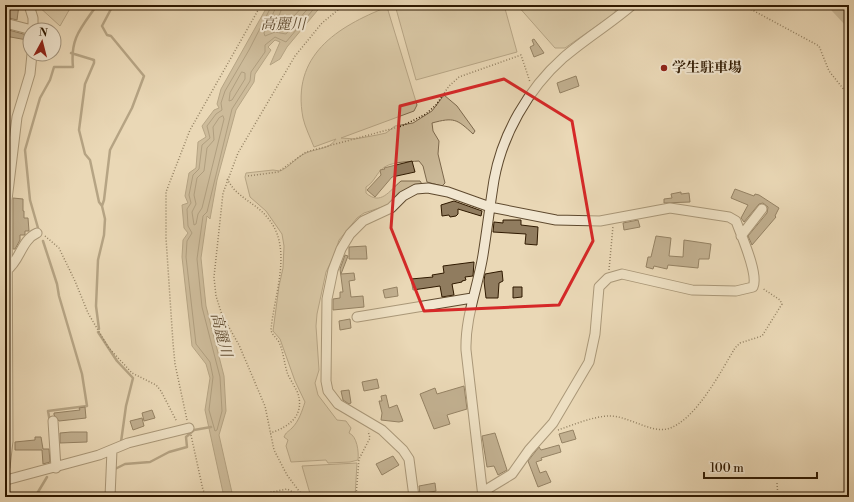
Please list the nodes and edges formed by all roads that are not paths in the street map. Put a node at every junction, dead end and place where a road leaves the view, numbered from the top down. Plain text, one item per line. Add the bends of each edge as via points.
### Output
1 (29, 5) edge
2 (632, 5) edge
3 (32, 22) edge
4 (5, 23) edge
5 (22, 27) edge
6 (31, 62) edge
7 (490, 207) junction
8 (762, 209) dead end
9 (37, 233) road end
10 (741, 236) junction
11 (7, 270) junction
12 (472, 298) junction
13 (357, 317) dead end
14 (6, 353) edge
15 (53, 421) dead end
16 (184, 429) road end
17 (112, 450) junction
18 (5, 467) edge
19 (56, 468) junction
20 (5, 479) edge
21 (483, 496) edge
22 (110, 497) edge
23 (414, 497) edge

1 - 3 street
2 - 7 street via 562,59 535,89 519,113 502,152 494,179
4 - 5 street
6 - 11 street via 17,117 10,165
7 - 10 street via 556,220 600,221 658,209 681,209 729,217 736,221
7 - 12 street via 483,257
7 - 23 street via 448,192 428,188 416,189 403,196 391,208 363,221 350,234 333,270 327,299 328,391 338,404 382,430 403,450 409,459
8 - 10 street
9 - 11 street via 26,242 15,262
10 - 21 street via 754,273 752,287 736,291 692,290 622,274 603,281 598,292 595,334 589,362 544,435 529,450 512,474 489,488
11 - 14 street
12 - 13 street
12 - 21 street via 466,331 466,350
14 - 18 street via 8,451
15 - 19 street
16 - 17 street via 128,443
17 - 19 street
17 - 22 street
19 - 20 street via 10,480

